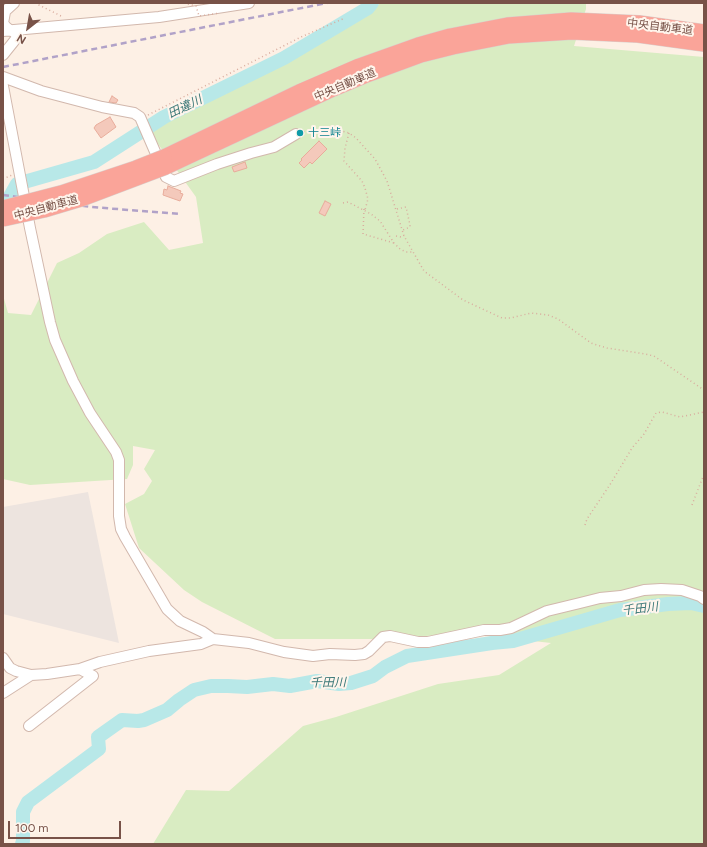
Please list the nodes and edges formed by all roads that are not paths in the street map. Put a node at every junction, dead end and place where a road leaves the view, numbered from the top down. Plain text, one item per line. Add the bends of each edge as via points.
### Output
1 (14, 3) edge
2 (249, 3) edge
3 (4, 13) edge
4 (11, 31) edge
5 (704, 32) edge
6 (704, 44) edge
7 (3, 55) edge
8 (3, 77) edge
9 (3, 86) edge
10 (296, 134) road end
11 (165, 162) junction
12 (48, 196) junction
13 (3, 201) edge
14 (3, 208) edge
15 (3, 220) edge
16 (704, 599) edge
17 (213, 639) junction
18 (3, 658) edge
19 (80, 669) junction
20 (31, 674) junction
21 (3, 693) edge
22 (29, 726) dead end

1 - 3 street
2 - 4 street via 159,17
3 - 4 street via 3,23
4 - 7 street via 15,40
5 - 11 highway, 中央自動車道 via 639,23 571,20 507,25 450,36 358,66 299,92
6 - 11 highway, 中央自動車道 via 638,35 572,32 509,36 453,47 364,76
8 - 10 street via 41,91 134,113 142,120 166,177 174,181 217,164 274,147
9 - 17 street via 50,322 73,381 119,460 119,516 125,537 167,609 180,621
11 - 12 highway, 中央自動車道, bridge via 136,168
11 - 15 highway, 中央自動車道, bridge via 84,198
12 - 13 highway via 39,192
12 - 14 highway, 中央自動車道, bridge
16 - 17 street via 682,590 644,590 547,611 511,628 500,630 484,630 428,642 383,637 364,654 355,655 313,656 265,648 249,642
17 - 19 street via 201,644 143,652
18 - 20 street via 10,668
19 - 20 street
19 - 22 street via 93,676
20 - 21 street

